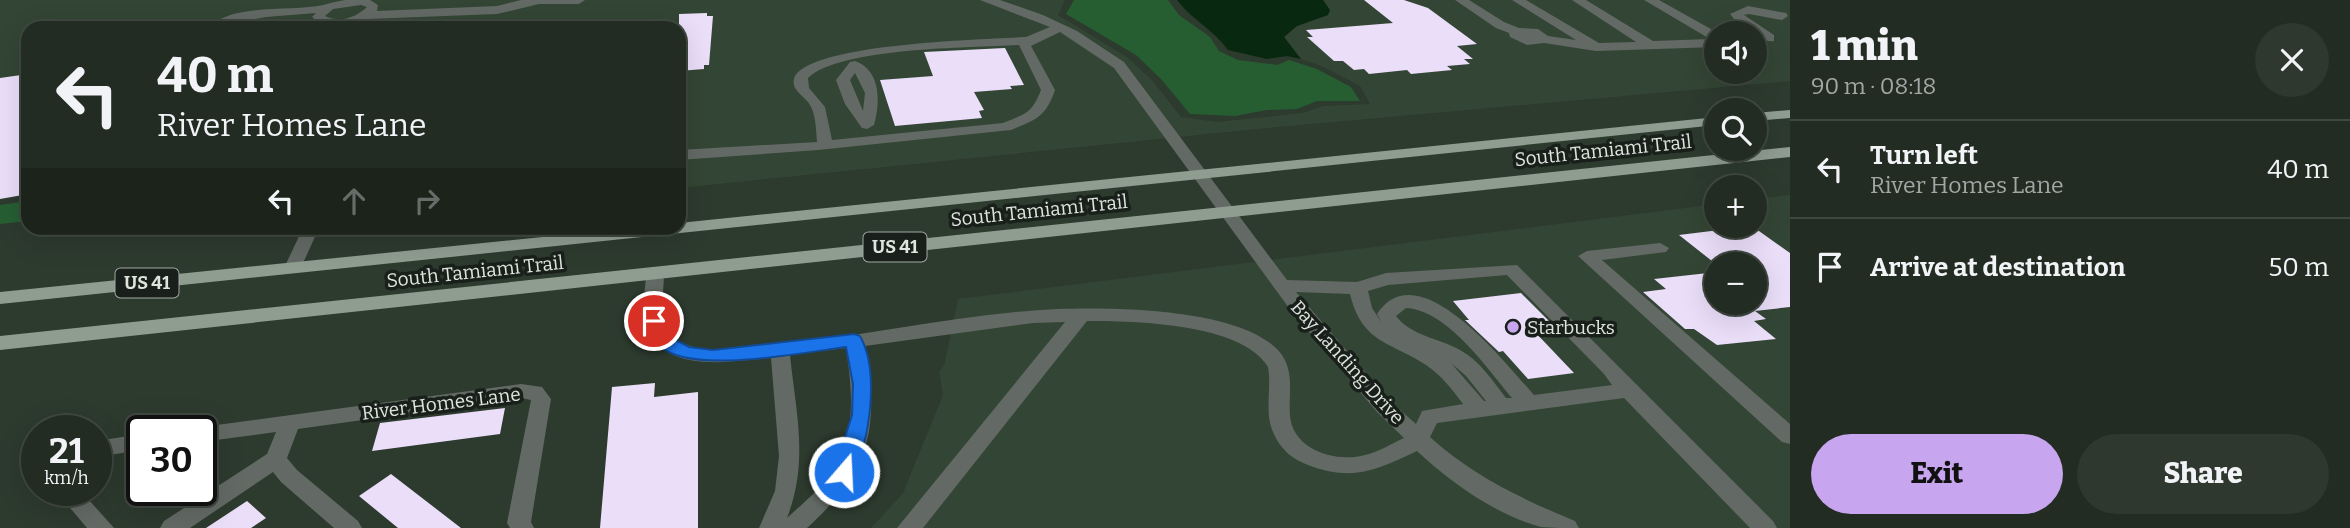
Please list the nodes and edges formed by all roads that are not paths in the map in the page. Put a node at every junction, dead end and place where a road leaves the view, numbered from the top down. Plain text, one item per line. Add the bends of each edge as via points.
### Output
1 (478, 0) edge
2 (509, 0) edge
3 (579, 0) edge
4 (986, 0) edge
5 (1461, 0) edge
6 (1518, 0) edge
7 (1578, 0) edge
8 (1650, 0) edge
9 (536, 2) junction
10 (327, 8) junction
11 (370, 10) junction
12 (1782, 16) dead end
13 (229, 21) edge
14 (322, 21) edge
15 (354, 21) edge
16 (1060, 28) junction
17 (1704, 33) edge
18 (1770, 37) dead end
19 (1028, 41) junction
20 (1704, 42) edge
21 (1650, 45) junction
22 (1595, 47) junction
23 (870, 52) junction
24 (855, 65) junction
25 (1790, 114) edge
26 (1767, 116) edge
27 (1704, 122) edge
28 (867, 125) junction
29 (870, 141) junction
30 (825, 145) junction
31 (1790, 152) edge
32 (686, 155) edge
33 (1199, 176) junction
34 (1225, 211) junction
35 (686, 228) edge
36 (308, 235) edge
37 (618, 235) edge
38 (1660, 248) dead end
39 (293, 268) junction
40 (655, 273) junction
41 (1281, 286) junction
42 (1358, 288) junction
43 (0, 298) edge
44 (1080, 315) junction
45 (854, 340) junction
46 (0, 343) edge
47 (780, 350) junction
48 (1628, 390) junction
49 (1529, 403) junction
50 (1501, 407) junction
51 (1479, 410) junction
52 (290, 422) junction
53 (217, 432) edge
54 (1790, 436) edge
55 (1419, 439) junction
56 (276, 459) junction
57 (81, 506) edge
58 (102, 528) edge
59 (173, 528) edge
60 (350, 528) edge
61 (522, 528) edge
62 (771, 528) edge
63 (791, 528) edge
64 (909, 528) edge
65 (1567, 528) edge
66 (1765, 528) edge

1 - 11 street
2 - 9 street
3 - 9 street
4 - 16 street, Bay Landing Drive
5 - 22 street via 1516,31 1534,31 1544,39
6 - 22 street
7 - 21 street
8 - 17 street
9 - 11 street via 497,10
10 - 11 street via 355,1
10 - 13 street
10 - 14 street via 319,13
11 - 15 street
12 - 18 street via 1748,10 1735,14
16 - 19 street
16 - 33 street, Bay Landing Drive via 1119,65
19 - 23 street
19 - 29 street via 1025,46 1048,90 1041,109 1031,117 997,129
20 - 21 street
21 - 22 street
23 - 24 street
23 - 30 street via 824,62 802,73 800,83 816,103
24 - 28 street via 869,80 874,98
24 - 28 street via 843,80 845,92
25 - 26 main road
27 - 33 main road, South Tamiami Trail / US 41
28 - 29 street
29 - 30 street
30 - 32 street
31 - 34 main road, South Tamiami Trail / US 41
33 - 34 street, Bay Landing Drive
33 - 35 main road, South Tamiami Trail / US 41
34 - 40 main road, South Tamiami Trail / US 41
34 - 41 street, Bay Landing Drive
36 - 39 street
37 - 39 main road, South Tamiami Trail / US 41
38 - 54 street via 1587,256
39 - 43 main road, South Tamiami Trail / US 41
40 - 46 main road, South Tamiami Trail / US 41
40 - 47 street via 654,321 666,342 685,353 713,356
41 - 42 street
41 - 55 street, Bay Landing Drive via 1384,407
42 - 48 street via 1386,279 1511,269
42 - 51 street via 1361,306 1376,331 1444,368
44 - 45 street
44 - 55 street via 1199,324 1235,333 1260,346 1282,373 1278,412 1291,444 1326,464 1363,465
44 - 64 street
45 - 47 street
45 - 63 street via 862,384 854,443 844,472
47 - 62 street via 790,456 786,491
48 - 49 street
48 - 66 street
49 - 50 street
49 - 50 street via 1436,307 1416,301 1390,308 1386,314 1390,324 1462,361
50 - 51 street
51 - 55 street via 1429,416
52 - 53 street, River Homes Lane
52 - 56 street
52 - 61 street, River Homes Lane via 535,392 541,399 519,523
55 - 65 street, Bay Landing Drive via 1445,464 1507,503
56 - 59 street
56 - 60 street via 289,476
57 - 58 street

